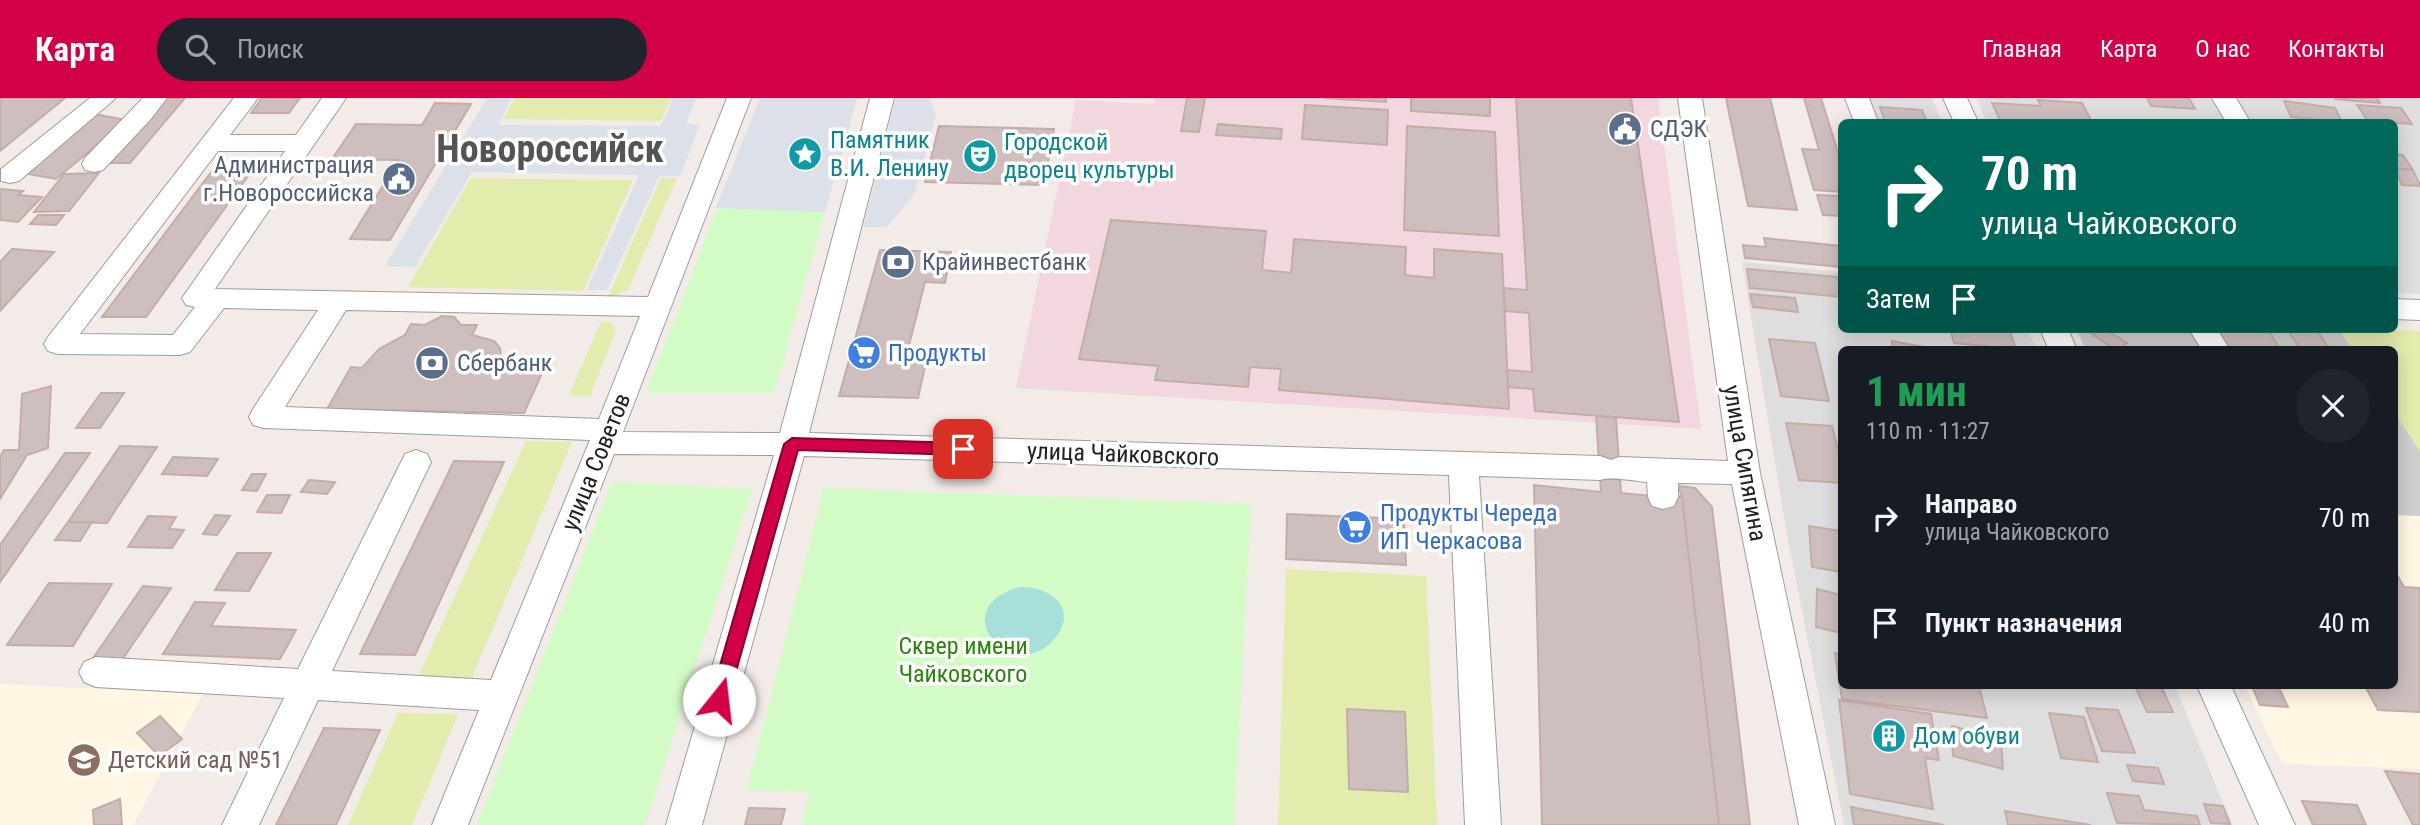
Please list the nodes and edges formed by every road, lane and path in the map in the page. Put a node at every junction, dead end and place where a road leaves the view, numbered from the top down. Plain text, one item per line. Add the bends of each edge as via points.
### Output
1 (246, 98) edge
2 (334, 98) edge
3 (738, 98) edge
4 (882, 98) edge
5 (1689, 98) edge
6 (1857, 98) edge
7 (1955, 98) edge
8 (2224, 98) edge
9 (91, 102) edge
10 (148, 106) edge
11 (1865, 119) edge
12 (1965, 119) edge
13 (2236, 119) edge
14 (210, 143) junction
15 (302, 143) junction
16 (94, 164) dead end
17 (5, 169) edge
18 (216, 299) junction
19 (338, 301) junction
20 (657, 307) junction
21 (2398, 309) edge
22 (2420, 310) edge
23 (607, 436) junction
24 (792, 444) junction
25 (416, 462) dead end
26 (1463, 464) junction
27 (1745, 473) junction
28 (96, 672) dead end
29 (308, 685) junction
30 (2215, 689) edge
31 (501, 696) junction
32 (240, 825) edge
33 (450, 825) edge
34 (684, 825) edge
35 (1483, 825) edge
36 (1817, 825) edge
37 (2277, 825) edge

1 - 14 street
2 - 15 street
3 - 20 street, улица Советов
4 - 24 street
5 - 27 street, улица Сипягина
6 - 11 street
7 - 12 street
8 - 13 street
9 - 10 street
9 - 17 street
10 - 16 street
14 - 15 street
14 - 18 street via 58,344 180,345
15 - 18 street via 195,299
18 - 19 street
19 - 20 street
19 - 23 street, улица Чайковского via 263,417
20 - 23 street, улица Советов
21 - 22 street
23 - 24 street, улица Чайковского
23 - 31 street, улица Советов
24 - 26 street, улица Чайковского
24 - 34 street
25 - 29 street
26 - 27 street, улица Чайковского via 1569,478 1610,469 1662,484
26 - 35 street
27 - 36 street, улица Сипягина
28 - 29 street
29 - 31 street
29 - 32 street
30 - 37 street
31 - 33 street, улица Советов

